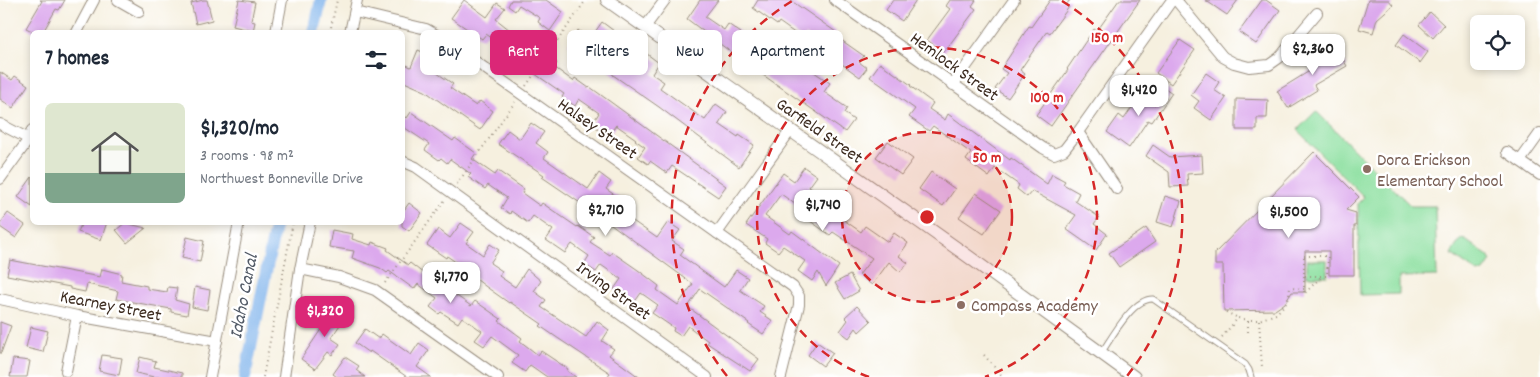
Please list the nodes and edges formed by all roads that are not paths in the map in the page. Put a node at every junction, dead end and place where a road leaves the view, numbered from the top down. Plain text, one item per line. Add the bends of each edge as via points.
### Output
1 (94, 0) edge
2 (118, 0) edge
3 (282, 0) edge
4 (357, 0) edge
5 (607, 0) edge
6 (665, 0) edge
7 (835, 0) edge
8 (855, 0) edge
9 (1014, 0) edge
10 (1174, 0) edge
11 (848, 9) junction
12 (139, 12) dead end
13 (355, 12) junction
14 (1317, 13) dead end
15 (645, 27) junction
16 (78, 30) edge
17 (276, 30) edge
18 (350, 30) edge
19 (953, 85) junction
20 (0, 124) edge
21 (790, 131) junction
22 (1078, 132) junction
23 (1540, 133) edge
24 (30, 140) edge
25 (1507, 152) dead end
26 (1520, 161) junction
27 (405, 163) edge
28 (1540, 175) edge
29 (0, 179) edge
30 (1117, 189) dead end
31 (238, 225) edge
32 (309, 225) edge
33 (717, 233) junction
34 (300, 269) junction
35 (0, 298) edge
36 (77, 316) junction
37 (217, 341) junction
38 (1101, 353) junction
39 (66, 371) dead end
40 (210, 377) edge
41 (284, 377) edge
42 (498, 377) edge
43 (707, 377) edge
44 (781, 377) edge
45 (1134, 377) edge
46 (1251, 377) edge

1 - 16 street
2 - 12 street
3 - 17 street
4 - 13 street
5 - 15 street, Garfield Street
6 - 15 street
7 - 11 street, Hemlock Street
8 - 11 street
9 - 19 street
10 - 14 street via 1222,57 1249,67 1269,65 1278,58
10 - 22 street
11 - 19 street, Hemlock Street
13 - 18 street
13 - 33 street, Halsey Street via 426,29 445,40
15 - 21 street, Garfield Street
19 - 22 street, Hemlock Street via 1054,154 1064,150
20 - 24 street
21 - 33 street
21 - 38 street, Garfield Street
22 - 30 street
23 - 26 street
24 - 29 street
25 - 26 street
26 - 28 street
27 - 43 street, Irving Street via 416,167
31 - 37 street
32 - 34 street
33 - 44 street, Halsey Street via 793,287 799,296
34 - 41 street
34 - 42 street via 339,277 375,290
35 - 36 street, Kearney Street
36 - 37 street, Kearney Street
36 - 39 street
37 - 40 street
38 - 45 street, Garfield Street
38 - 46 lane via 1126,317 1140,302 1152,298 1245,364

